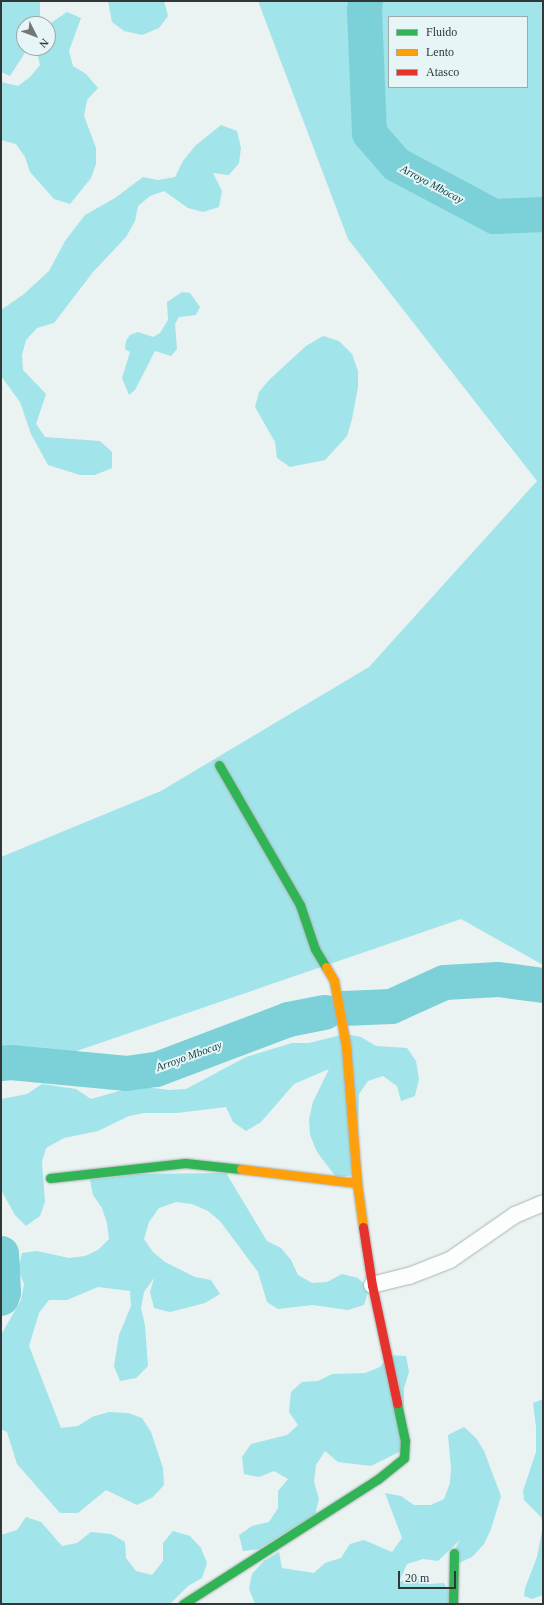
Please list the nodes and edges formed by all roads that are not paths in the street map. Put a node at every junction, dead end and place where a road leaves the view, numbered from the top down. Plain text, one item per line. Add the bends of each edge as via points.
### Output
1 (219, 765) dead end
2 (50, 1178) dead end
3 (357, 1184) junction
4 (543, 1203) edge
5 (372, 1285) junction
6 (454, 1553) dead end
7 (182, 1604) edge
8 (453, 1604) edge

1 - 3 street via 300,905 315,948 334,981 346,1046
2 - 3 street via 185,1163
3 - 5 street
4 - 5 street via 515,1215 450,1260 409,1276
5 - 7 street via 405,1440 404,1458 378,1479
6 - 8 street

